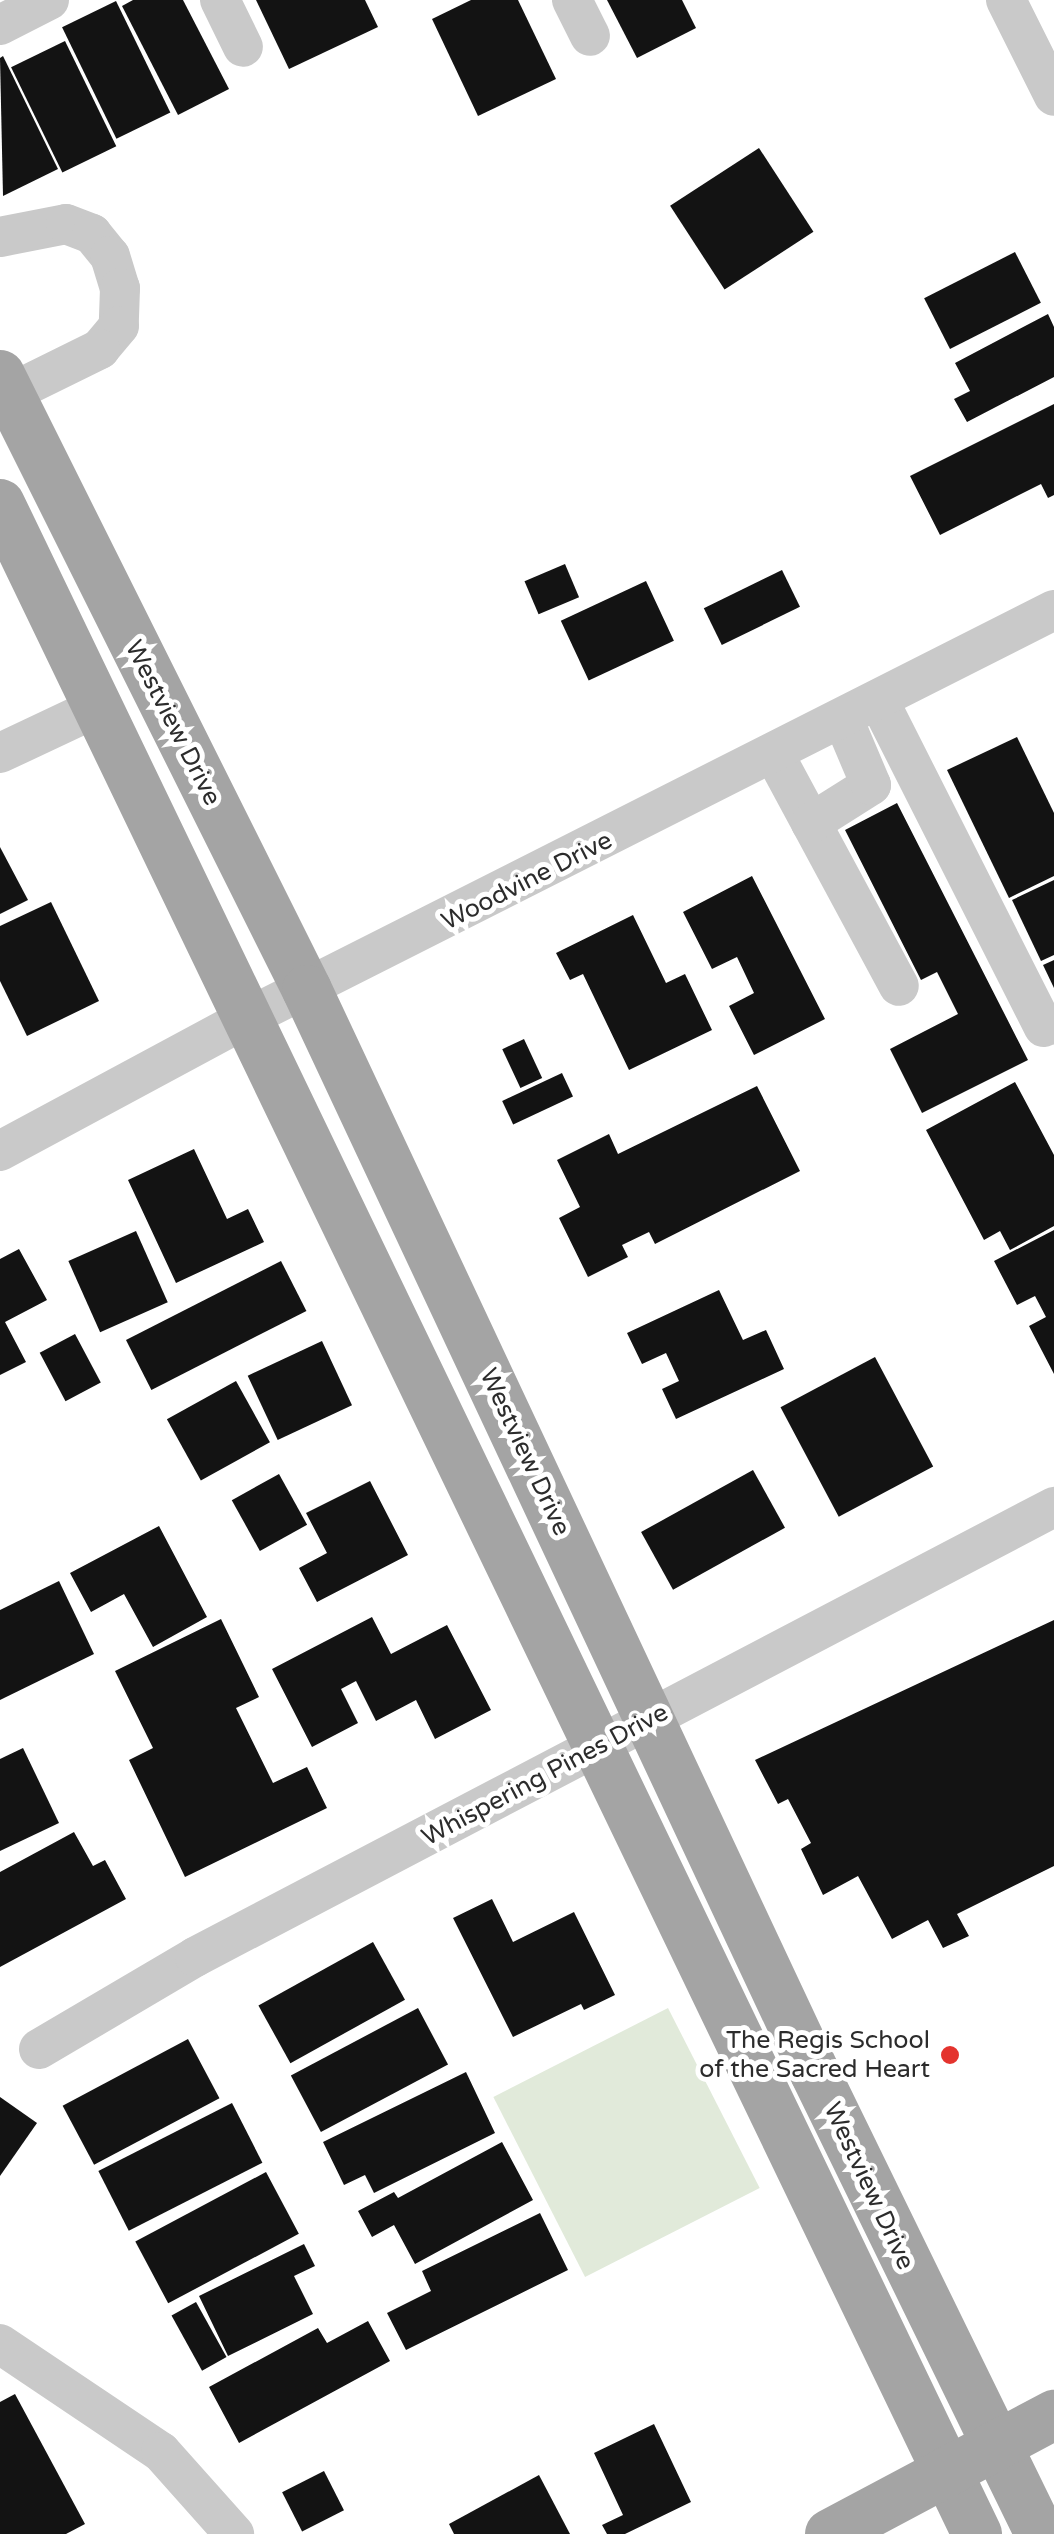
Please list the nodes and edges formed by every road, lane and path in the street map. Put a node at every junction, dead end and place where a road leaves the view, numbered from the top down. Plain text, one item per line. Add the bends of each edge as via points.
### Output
1 (49, 0) edge
2 (220, 0) edge
3 (572, 0) edge
4 (1006, 0) edge
5 (0, 25) edge
6 (590, 36) dead end
7 (244, 46) dead end
8 (1054, 96) edge
9 (0, 237) edge
10 (6, 398) edge
11 (0, 504) edge
12 (13, 560) edge
13 (1054, 610) edge
14 (880, 703) junction
15 (100, 706) junction
16 (844, 722) junction
17 (0, 753) edge
18 (775, 756) junction
19 (810, 823) junction
20 (899, 986) dead end
21 (307, 990) junction
22 (251, 1016) junction
23 (1044, 1027) dead end
24 (0, 1151) edge
25 (1054, 1507) edge
26 (652, 1720) junction
27 (596, 1749) junction
28 (39, 2049) dead end
29 (0, 2344) edge
30 (1054, 2415) edge
31 (995, 2446) junction
32 (947, 2472) junction
33 (1039, 2506) edge
34 (971, 2532) edge
35 (234, 2534) edge
36 (830, 2534) edge

1 - 5 street
2 - 7 street
3 - 6 street
4 - 8 street
9 - 10 street via 66,224 92,234 110,256 120,288 120,326 100,349
10 - 21 main road, Westview Drive
11 - 12 main road
12 - 15 main road
13 - 14 street, Woodvine Drive
14 - 16 street, Woodvine Drive
14 - 23 street
15 - 17 street
15 - 22 main road
16 - 18 street, Woodvine Drive
16 - 19 street via 870,786
18 - 19 street
18 - 21 street, Woodvine Drive
19 - 20 street
21 - 22 street, Woodvine Drive
21 - 26 main road, Westview Drive
22 - 24 street, Woodvine Drive
22 - 27 main road
25 - 26 street, Whispering Pines Drive
26 - 27 street, Whispering Pines Drive
26 - 31 main road, Westview Drive
27 - 28 street, Whispering Pines Drive via 194,1957
27 - 32 main road
29 - 35 street via 161,2452
30 - 31 main road
31 - 32 main road
31 - 33 main road, Westview Drive
32 - 34 main road
32 - 36 main road
33 - 34 main road

